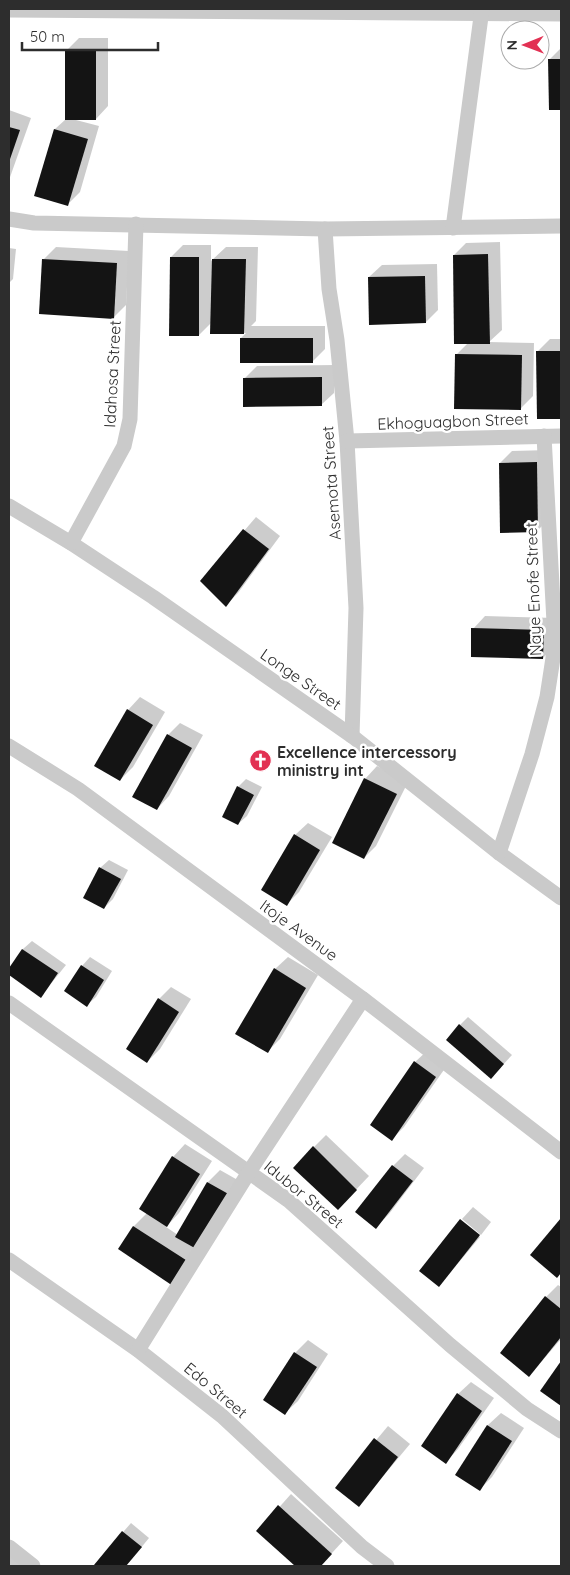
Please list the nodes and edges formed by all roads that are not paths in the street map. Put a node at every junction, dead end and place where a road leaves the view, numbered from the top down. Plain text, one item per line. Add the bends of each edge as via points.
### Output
1 (9, 10) edge
2 (482, 11) edge
3 (561, 14) edge
4 (9, 219) edge
5 (136, 224) junction
6 (561, 226) edge
7 (453, 228) junction
8 (325, 229) junction
9 (544, 436) junction
10 (561, 436) edge
11 (346, 441) junction
12 (9, 506) edge
13 (71, 542) junction
14 (352, 736) junction
15 (9, 746) edge
16 (498, 853) junction
17 (561, 898) edge
18 (363, 999) junction
19 (9, 1004) edge
20 (561, 1152) edge
21 (249, 1172) junction
22 (9, 1260) edge
23 (138, 1350) junction
24 (561, 1431) edge
25 (9, 1547) edge
26 (33, 1566) edge
27 (387, 1566) edge

1 - 2 street
2 - 3 street
2 - 7 street
4 - 5 street via 34,223
5 - 8 street
5 - 13 street, Idahosa Street via 130,419 124,446
6 - 7 street
7 - 8 street
8 - 11 street, Asemota Street
9 - 10 street, Ekhoguagbon Street
9 - 11 street, Ekhoguagbon Street
9 - 16 street, Naye Enofe Street via 553,658 548,697 532,754
11 - 14 street, Asemota Street via 356,608
12 - 13 street, Longe Street
13 - 14 street, Longe Street
14 - 16 street, Longe Street
15 - 18 street, Itoje Avenue via 78,789
16 - 17 street, Longe Street
18 - 20 street, Itoje Avenue
18 - 21 street
19 - 21 street, Idubor Street
21 - 23 street
21 - 24 street, Idubor Street via 288,1200 527,1410
22 - 23 street, Edo Street
23 - 27 street, Edo Street via 222,1416 362,1547
25 - 26 street

